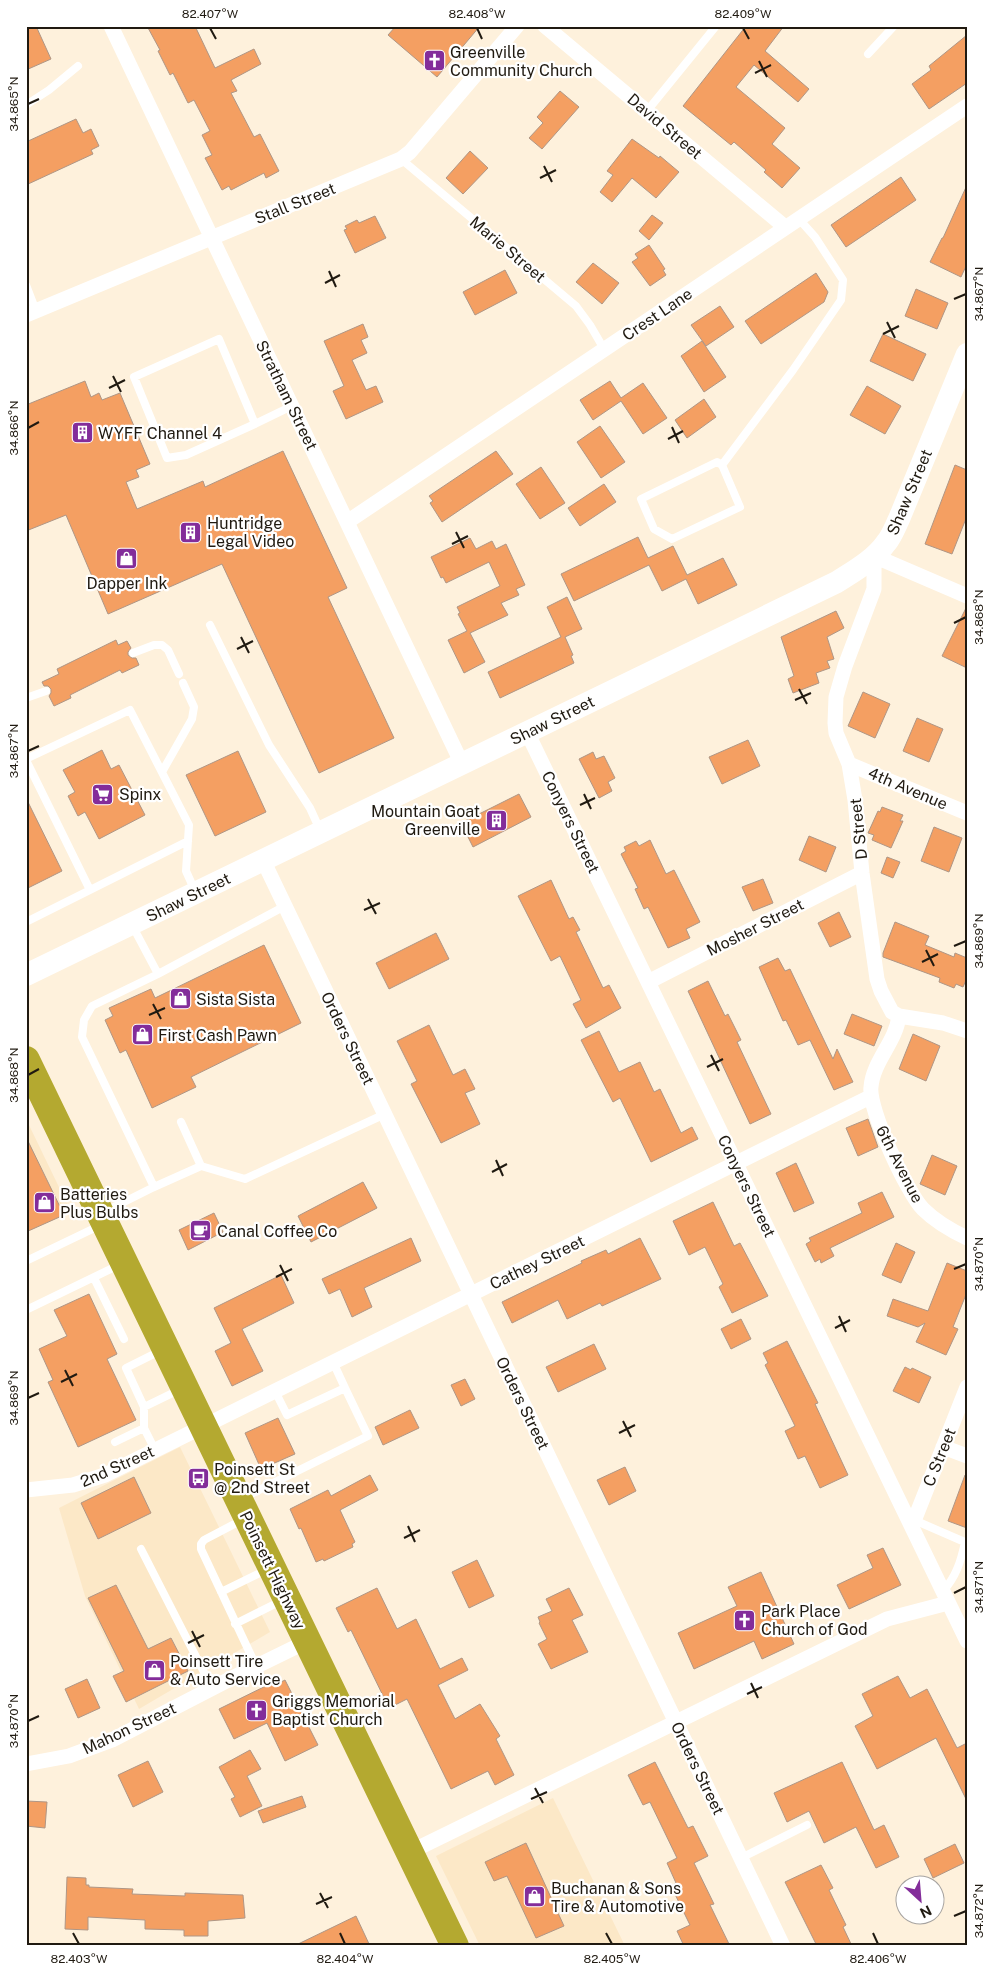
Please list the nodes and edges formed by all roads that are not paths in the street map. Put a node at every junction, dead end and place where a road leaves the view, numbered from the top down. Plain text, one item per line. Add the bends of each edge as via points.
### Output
1 (111, 26) edge
2 (517, 26) edge
3 (545, 26) edge
4 (716, 26) edge
5 (894, 26) edge
6 (868, 54) dead end
7 (78, 66) dead end
8 (26, 105) edge
9 (967, 106) edge
10 (647, 111) junction
11 (401, 159) junction
12 (792, 223) junction
13 (212, 238) junction
14 (26, 286) edge
15 (31, 313) edge
16 (604, 349) junction
17 (967, 354) edge
18 (962, 378) edge
19 (292, 406) junction
20 (256, 424) junction
21 (722, 465) junction
22 (347, 522) junction
23 (874, 556) junction
24 (967, 596) edge
25 (210, 624) dead end
26 (133, 653) dead end
27 (179, 674) dead end
28 (183, 683) dead end
29 (46, 691) dead end
30 (26, 698) edge
31 (527, 732) junction
32 (26, 760) edge
33 (462, 764) junction
34 (849, 764) junction
35 (162, 772) junction
36 (967, 813) edge
37 (321, 832) junction
38 (188, 842) junction
39 (263, 860) junction
40 (862, 873) junction
41 (90, 890) junction
42 (196, 893) junction
43 (285, 906) junction
44 (26, 922) edge
45 (132, 924) junction
46 (158, 974) junction
47 (26, 975) edge
48 (648, 982) junction
49 (899, 1016) junction
50 (967, 1031) edge
51 (26, 1060) edge
52 (870, 1097) junction
53 (384, 1114) junction
54 (181, 1122) dead end
55 (736, 1164) junction
56 (201, 1166) junction
57 (154, 1187) junction
58 (103, 1218) junction
59 (967, 1238) edge
60 (26, 1261) edge
61 (125, 1263) junction
62 (94, 1278) junction
63 (471, 1294) junction
64 (26, 1310) edge
65 (124, 1339) dead end
66 (166, 1348) junction
67 (333, 1362) junction
68 (185, 1387) junction
69 (967, 1387) edge
70 (345, 1388) junction
71 (275, 1391) junction
72 (144, 1407) junction
73 (204, 1426) junction
74 (144, 1428) junction
75 (114, 1442) dead end
76 (943, 1447) junction
77 (155, 1450) junction
78 (967, 1456) edge
79 (26, 1490) edge
80 (243, 1508) junction
81 (913, 1523) junction
82 (966, 1542) edge
83 (140, 1549) dead end
84 (272, 1566) junction
85 (221, 1592) junction
86 (946, 1597) junction
87 (287, 1598) junction
88 (235, 1624) junction
89 (963, 1626) edge
90 (308, 1641) junction
91 (967, 1641) edge
92 (256, 1666) junction
93 (212, 1688) junction
94 (676, 1722) junction
95 (26, 1764) edge
96 (807, 1825) dead end
97 (410, 1852) junction
98 (741, 1858) junction
99 (455, 1946) edge
100 (783, 1946) edge

1 - 13 street, Stratham Street
2 - 11 street, Stall Street
3 - 10 street, David Street
4 - 10 lane
5 - 6 lane
7 - 8 lane
9 - 12 street, Crest Lane
10 - 12 street, David Street
11 - 13 street, Stall Street
11 - 16 lane, Marie Street via 576,306
12 - 16 street, Crest Lane
12 - 21 lane via 815,237 843,280 841,300
13 - 15 street, Stall Street
13 - 19 street, Stratham Street
14 - 15 lane
16 - 22 street, Crest Lane
17 - 18 street, Shaw Street
18 - 23 street, Shaw Street via 899,519 887,543
19 - 20 lane
19 - 22 street, Stratham Street
20 - 20 lane via 219,339 134,378 166,458 186,455
21 - 21 lane via 740,506 672,539 654,528 642,499 717,462
22 - 33 street, Stratham Street
23 - 24 street
23 - 31 street, Shaw Street via 837,582
23 - 34 street, D Street via 874,590 851,647 836,697 836,733
25 - 37 lane via 269,745 310,808
26 - 27 lane via 162,645 168,650
28 - 35 lane via 194,707 192,719
29 - 30 lane
31 - 33 street, Shaw Street
31 - 48 street, Conyers Street
32 - 35 lane via 130,710
32 - 41 lane
33 - 37 street, Shaw Street
34 - 36 street, 4th Avenue
34 - 40 street, D Street
35 - 38 lane via 189,825
37 - 39 street, Shaw Street
38 - 41 lane
38 - 42 lane via 186,870
39 - 42 street, Shaw Street
39 - 43 street, Orders Street
40 - 48 street, Mosher Street
40 - 49 street, D Street via 877,979 892,1012
41 - 44 lane
42 - 45 street, Shaw Street
43 - 46 lane
43 - 53 street, Orders Street
45 - 46 lane
45 - 47 street, Shaw Street
46 - 57 lane via 92,1006 84,1020 82,1037
48 - 55 street, Conyers Street
49 - 50 street via 943,1022
49 - 52 street via 898,1028 873,1076
51 - 58 highway, Poinsett Highway
52 - 55 street, Cathey Street
52 - 59 street, 6th Avenue via 880,1127 921,1207 936,1222
53 - 56 lane via 245,1179
53 - 63 street, Orders Street
54 - 56 lane
55 - 63 street, Cathey Street
55 - 81 street, Conyers Street
56 - 57 lane
57 - 58 lane
58 - 60 lane
58 - 61 highway, Poinsett Highway
61 - 62 lane
61 - 66 highway, Poinsett Highway
62 - 64 lane
62 - 65 lane
63 - 67 street, Cathey Street
63 - 94 street, Orders Street
66 - 68 highway, Poinsett Highway
66 - 72 lane via 126,1368
67 - 70 lane
67 - 71 street, Cathey Street
68 - 72 lane
68 - 73 highway, Poinsett Highway
69 - 76 street, C Street
70 - 71 lane via 287,1415
70 - 80 lane via 368,1436
71 - 73 street, Cathey Street
72 - 74 lane
73 - 77 street, 2nd Street
73 - 80 highway, Poinsett Highway
74 - 75 lane
74 - 77 lane
76 - 78 street
76 - 81 street, C Street
77 - 79 street, 2nd Street via 93,1479 73,1485
80 - 84 highway, Poinsett Highway
80 - 85 lane via 200,1544
81 - 82 lane
81 - 86 street, Conyers Street
82 - 86 lane
83 - 93 lane
84 - 85 lane
84 - 87 highway, Poinsett Highway
85 - 88 lane
86 - 89 street, Conyers Street
86 - 94 street via 888,1619
87 - 88 lane
87 - 90 highway, Poinsett Highway
88 - 92 lane
89 - 91 street, Conyers Street
90 - 92 street, Mahon Street
90 - 97 highway, Poinsett Highway
92 - 93 street, Mahon Street
93 - 95 street, Mahon Street via 112,1740 69,1756
94 - 97 street
94 - 98 street, Orders Street
96 - 98 lane
97 - 99 highway, Poinsett Highway
98 - 100 street, Orders Street

